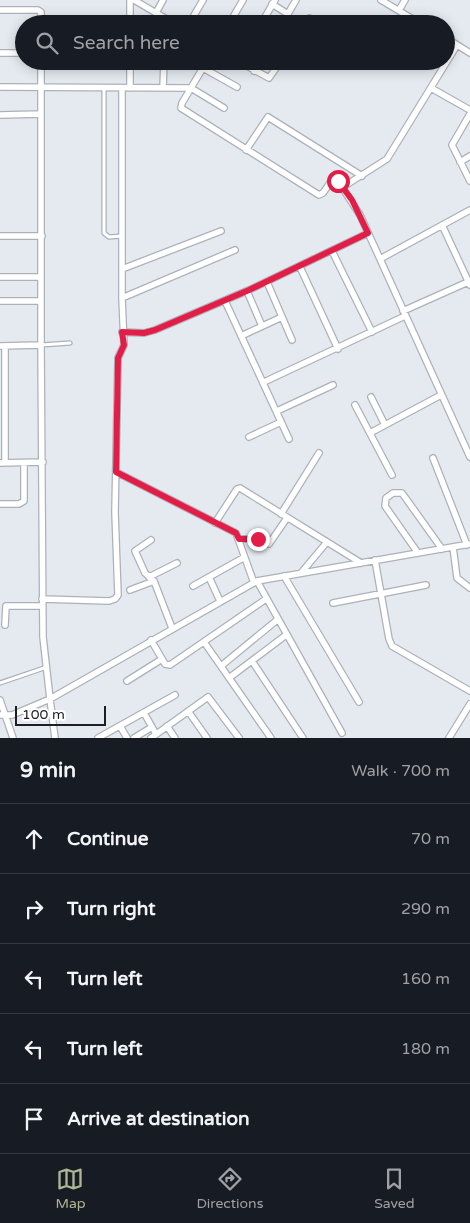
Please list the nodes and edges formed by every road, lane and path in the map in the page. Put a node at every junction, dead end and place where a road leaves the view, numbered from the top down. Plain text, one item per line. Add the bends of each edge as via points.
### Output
1 (130, 0) edge
2 (134, 0) edge
3 (163, 0) edge
4 (204, 0) edge
5 (243, 0) edge
6 (296, 0) edge
7 (381, 0) edge
8 (404, 0) edge
9 (274, 2) edge
10 (0, 10) edge
11 (399, 10) junction
12 (156, 13) junction
13 (288, 14) joint
14 (40, 15) edge
15 (130, 15) edge
16 (158, 15) edge
17 (195, 15) edge
18 (234, 15) edge
19 (266, 15) edge
20 (407, 15) edge
21 (457, 45) joint
22 (455, 48) edge
23 (15, 53) edge
24 (470, 53) edge
25 (0, 54) edge
26 (41, 70) edge
27 (130, 70) edge
28 (164, 70) edge
29 (202, 70) edge
30 (207, 70) edge
31 (275, 70) edge
32 (442, 70) edge
33 (254, 71) edge
34 (0, 87) edge
35 (237, 87) dead end
36 (41, 88) junction
37 (104, 88) junction
38 (122, 88) junction
39 (130, 88) junction
40 (163, 88) junction
41 (191, 88) junction
42 (431, 88) junction
43 (224, 108) dead end
44 (470, 112) edge
45 (41, 114) junction
46 (0, 115) edge
47 (246, 150) junction
48 (470, 156) edge
49 (460, 162) junction
50 (362, 176) junction
51 (470, 181) edge
52 (343, 187) junction
53 (470, 210) edge
54 (442, 225) junction
55 (221, 232) dead end
56 (368, 233) junction
57 (0, 236) edge
58 (42, 236) junction
59 (122, 236) junction
60 (235, 250) dead end
61 (332, 251) junction
62 (380, 259) junction
63 (300, 267) junction
64 (122, 269) junction
65 (0, 277) edge
66 (42, 277) junction
67 (266, 282) junction
68 (469, 283) edge
69 (248, 291) junction
70 (122, 298) junction
71 (0, 301) edge
72 (41, 301) junction
73 (225, 301) junction
74 (404, 313) junction
75 (282, 317) junction
76 (262, 326) junction
77 (122, 332) junction
78 (372, 332) junction
79 (241, 336) junction
80 (292, 340) dead end
81 (70, 343) dead end
82 (41, 345) junction
83 (3, 346) edge
84 (338, 349) junction
85 (264, 382) junction
86 (333, 385) dead end
87 (441, 395) junction
88 (371, 397) dead end
89 (355, 405) dead end
90 (276, 411) junction
91 (281, 422) junction
92 (386, 425) junction
93 (370, 433) junction
94 (250, 437) dead end
95 (289, 439) dead end
96 (319, 453) dead end
97 (470, 457) edge
98 (433, 458) dead end
99 (43, 462) junction
100 (3, 463) edge
101 (24, 463) junction
102 (116, 472) junction
103 (392, 475) dead end
104 (0, 504) edge
105 (284, 516) junction
106 (214, 522) junction
107 (239, 539) junction
108 (151, 540) dead end
109 (327, 542) junction
110 (468, 545) edge
111 (453, 547) junction
112 (442, 549) junction
113 (418, 553) junction
114 (243, 558) junction
115 (375, 560) junction
116 (177, 563) dead end
117 (361, 563) junction
118 (301, 573) junction
119 (284, 576) junction
120 (209, 577) junction
121 (152, 579) junction
122 (255, 582) junction
123 (192, 586) dead end
124 (426, 586) dead end
125 (470, 588) edge
126 (130, 590) dead end
127 (381, 595) junction
128 (42, 599) junction
129 (266, 600) junction
130 (220, 601) junction
131 (334, 602) dead end
132 (42, 606) junction
133 (277, 620) junction
134 (3, 621) edge
135 (172, 628) junction
136 (286, 635) junction
137 (151, 640) junction
138 (204, 642) junction
139 (162, 659) junction
140 (252, 661) junction
141 (221, 666) junction
142 (46, 667) junction
143 (229, 678) junction
144 (127, 682) dead end
145 (0, 683) edge
146 (470, 691) edge
147 (175, 695) dead end
148 (50, 699) junction
149 (0, 700) edge
150 (359, 702) dead end
151 (470, 704) edge
152 (188, 711) junction
153 (144, 713) junction
154 (3, 715) edge
155 (120, 726) junction
156 (167, 726) junction
157 (152, 727) junction
158 (342, 733) dead end
159 (154, 736) edge
160 (13, 738) edge
161 (55, 738) edge
162 (98, 738) edge
163 (126, 738) edge
164 (134, 738) edge
165 (175, 738) edge
166 (207, 738) edge
167 (238, 738) edge
168 (271, 738) edge
169 (303, 738) edge
170 (450, 738) edge

1 - 15 street
2 - 12 street
3 - 12 street
4 - 17 street
5 - 18 street
6 - 13 street
7 - 11 street
8 - 11 street
9 - 13 street
9 - 19 street
10 - 14 street via 38,10
11 - 20 street
12 - 16 street
21 - 22 street
21 - 24 street
23 - 25 street
26 - 36 street
27 - 39 street
28 - 40 street
29 - 41 street
30 - 35 street
31 - 33 street via 269,78
32 - 42 street
34 - 36 street
36 - 37 street
36 - 45 street
37 - 38 street
37 - 59 lane via 104,233 106,237
38 - 39 street
38 - 59 street
39 - 40 street
40 - 41 street
41 - 43 street
41 - 47 street via 182,108
42 - 44 street
42 - 50 street via 387,160
44 - 49 street via 452,144
45 - 46 street
45 - 58 street
47 - 50 street via 268,117
47 - 52 street via 319,195 334,179
48 - 49 street
49 - 51 street
50 - 52 street
52 - 56 street
53 - 54 street
54 - 62 street
54 - 68 street
55 - 64 street
56 - 61 street
56 - 62 street
57 - 58 street
58 - 66 street
59 - 64 street
60 - 70 street
61 - 63 street
61 - 78 street
62 - 74 street
63 - 67 street
63 - 84 street
64 - 70 street
65 - 66 street
66 - 72 street
67 - 69 street
67 - 75 street
68 - 74 street
69 - 73 street
69 - 76 street
70 - 77 street
71 - 72 street
72 - 82 street
73 - 77 street via 155,330
73 - 79 street
74 - 78 street
74 - 87 street
75 - 76 street
75 - 80 street
76 - 79 street
77 - 102 street via 124,345 118,358
78 - 84 street
79 - 85 street
81 - 82 lane
82 - 83 street
82 - 99 street
83 - 100 street
84 - 85 street
85 - 90 street
86 - 90 street
87 - 92 street
87 - 97 street
88 - 92 street
89 - 93 street
90 - 91 street
91 - 94 street
91 - 95 street
92 - 93 street
93 - 103 street
96 - 105 street
98 - 110 street
99 - 101 street
99 - 128 street
100 - 101 street
101 - 104 street via 24,501 21,504
102 - 106 street
102 - 128 street via 117,598 109,601
105 - 106 street via 238,488
105 - 107 street via 269,544 256,539
105 - 109 street
106 - 107 street via 236,533
107 - 114 street
108 - 121 street via 135,550 144,573
109 - 117 street
109 - 118 street
110 - 111 street
111 - 112 street
111 - 125 street via 457,578
112 - 113 street
112 - 113 street via 402,493 392,493 386,498 385,506
113 - 115 street
114 - 120 street
114 - 122 street
115 - 117 street
115 - 127 street
116 - 121 street
117 - 118 street
118 - 119 street
119 - 122 street
119 - 150 street via 299,596
120 - 123 street
120 - 130 street
121 - 126 street
121 - 135 street
122 - 129 street
122 - 130 street
124 - 127 street
127 - 131 street
127 - 146 street via 392,646
128 - 132 street
129 - 133 street
129 - 138 street
130 - 135 street
132 - 134 street via 6,606
132 - 142 street
133 - 136 street
133 - 141 street
135 - 137 street
136 - 140 street
136 - 158 street
137 - 139 street
137 - 148 street
138 - 139 street via 170,665
138 - 141 street
139 - 144 street
140 - 143 street
140 - 169 street
141 - 143 street
142 - 145 lane
142 - 148 street
143 - 168 street
147 - 153 street
148 - 154 street
148 - 161 street
149 - 154 street
151 - 170 street
152 - 156 street
152 - 166 street
152 - 167 street via 210,698
153 - 155 street
153 - 157 street
154 - 160 street
155 - 162 street
155 - 163 street
156 - 159 street
156 - 165 street
157 - 159 street
157 - 164 street

